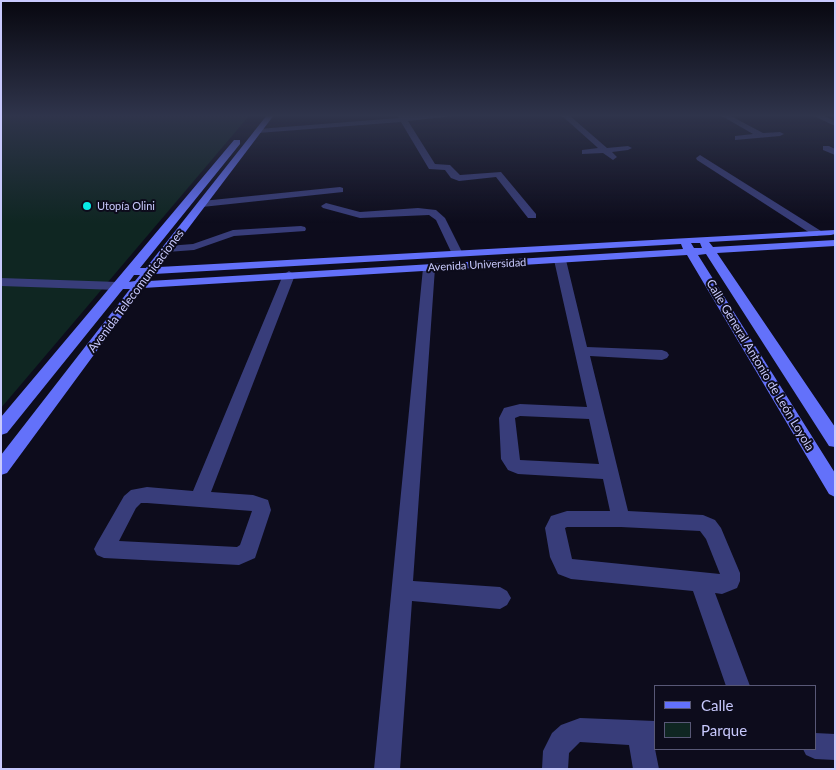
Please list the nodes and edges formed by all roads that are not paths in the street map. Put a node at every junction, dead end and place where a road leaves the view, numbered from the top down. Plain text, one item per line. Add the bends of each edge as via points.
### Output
1 (230, 151) edge
2 (243, 151) edge
3 (422, 151) edge
4 (596, 151) edge
5 (606, 151) edge
6 (585, 152) dead end
7 (613, 156) dead end
8 (700, 158) dead end
9 (340, 190) dead end
10 (202, 204) junction
11 (326, 206) dead end
12 (532, 216) dead end
13 (301, 229) dead end
14 (835, 232) edge
15 (817, 233) junction
16 (835, 243) edge
17 (705, 245) junction
18 (688, 246) junction
19 (168, 249) junction
20 (457, 254) junction
21 (560, 260) junction
22 (428, 268) junction
23 (152, 271) junction
24 (129, 272) junction
25 (289, 275) junction
26 (1, 282) edge
27 (142, 284) junction
28 (118, 286) junction
29 (581, 350) junction
30 (662, 355) dead end
31 (596, 413) junction
32 (1, 429) edge
33 (835, 441) edge
34 (1, 468) edge
35 (610, 472) junction
36 (835, 489) edge
37 (199, 499) junction
38 (621, 519) junction
39 (700, 582) junction
40 (402, 590) junction
41 (500, 598) dead end
42 (738, 685) edge
43 (647, 733) edge
44 (816, 746) edge
45 (835, 747) edge
46 (387, 769) edge
47 (555, 769) edge
48 (646, 769) edge

1 - 24 street, Avenida Telecomunicaciones
2 - 10 street, Avenida Telecomunicaciones
3 - 12 street via 432,167 447,167 459,178 498,174
4 - 6 street
5 - 7 street
8 - 15 street
9 - 10 street
10 - 19 street, Avenida Telecomunicaciones
11 - 20 street via 365,216 432,212 440,218
13 - 19 street via 236,232 194,246
14 - 15 street, Avenida Universidad
15 - 17 street, Avenida Universidad
16 - 17 street, Avenida Universidad
17 - 18 street, Avenida Universidad
17 - 33 street, Calle General Antonio de León Loyola
18 - 20 street, Avenida Universidad
18 - 21 street, Avenida Universidad
18 - 36 street, Calle General Antonio de León Loyola
19 - 23 street, Avenida Telecomunicaciones
20 - 23 street, Avenida Universidad
21 - 22 street, Avenida Universidad
21 - 29 street
22 - 25 street, Avenida Universidad
22 - 40 street
23 - 24 street, Avenida Universidad
23 - 27 street, Avenida Telecomunicaciones
24 - 28 street, Avenida Telecomunicaciones
25 - 27 street, Avenida Universidad
25 - 37 street
26 - 28 street
27 - 28 street, Avenida Universidad
27 - 34 street, Avenida Telecomunicaciones
28 - 32 street, Avenida Telecomunicaciones
29 - 30 street
29 - 31 street
31 - 35 street
31 - 35 street via 510,412 507,418 510,459 518,467
35 - 38 street
37 - 37 street via 261,506 248,551 235,557 104,549 130,502 137,496
38 - 39 street via 708,526 730,573 730,581 722,584
38 - 39 street via 567,519 558,522 555,528 565,567
39 - 42 street
40 - 41 street
40 - 46 street
43 - 47 street via 580,730 561,742 556,751
43 - 48 street
44 - 45 street

